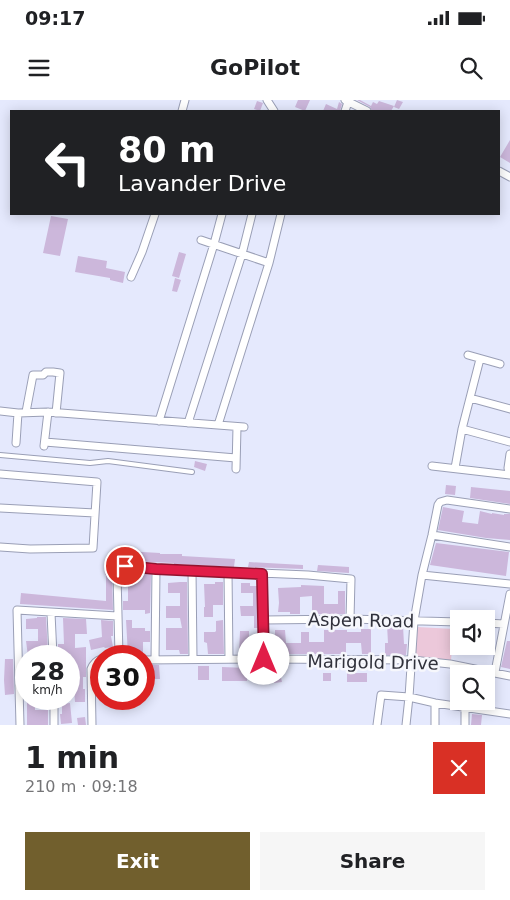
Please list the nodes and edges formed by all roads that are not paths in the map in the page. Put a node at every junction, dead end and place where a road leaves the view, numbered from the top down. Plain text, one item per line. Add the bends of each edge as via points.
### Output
1 (347, 101) edge
2 (365, 110) edge
3 (156, 215) edge
4 (222, 215) edge
5 (252, 215) edge
6 (281, 215) edge
7 (201, 240) dead end
8 (214, 244) junction
9 (242, 254) junction
10 (269, 263) junction
11 (131, 277) dead end
12 (468, 355) dead end
13 (480, 358) junction
14 (500, 364) dead end
15 (470, 398) junction
16 (510, 409) edge
17 (0, 410) edge
18 (48, 412) junction
19 (22, 413) junction
20 (56, 413) junction
21 (159, 421) junction
22 (188, 423) junction
23 (218, 425) junction
24 (462, 429) junction
25 (510, 442) edge
26 (16, 443) dead end
27 (0, 455) edge
28 (236, 458) junction
29 (509, 459) edge
30 (432, 466) dead end
31 (455, 468) junction
32 (236, 469) dead end
33 (192, 472) dead end
34 (0, 474) edge
35 (510, 475) edge
36 (0, 508) edge
37 (510, 510) edge
38 (94, 513) junction
39 (432, 535) junction
40 (0, 547) edge
41 (510, 547) edge
42 (156, 569) junction
43 (192, 570) junction
44 (228, 572) junction
45 (262, 574) junction
46 (422, 575) junction
47 (510, 584) edge
48 (510, 594) edge
49 (51, 612) junction
50 (117, 616) junction
51 (350, 619) junction
52 (264, 620) junction
53 (414, 620) junction
54 (450, 622) edge
55 (495, 624) edge
56 (504, 624) junction
57 (52, 645) edge
58 (118, 645) edge
59 (193, 659) junction
60 (264, 659) junction
61 (155, 660) joint
62 (229, 660) junction
63 (412, 660) junction
64 (456, 665) edge
65 (495, 672) joint
66 (510, 676) edge
67 (409, 697) junction
68 (435, 703) junction
69 (450, 705) edge
70 (54, 710) edge
71 (92, 710) edge
72 (465, 710) edge
73 (484, 710) edge
74 (510, 714) edge
75 (20, 725) edge
76 (54, 725) edge
77 (92, 725) edge
78 (377, 725) edge
79 (406, 725) edge
80 (435, 725) edge
81 (465, 725) edge

1 - 2 street
3 - 11 street
4 - 8 street
5 - 9 street
6 - 10 street
7 - 8 street
8 - 9 street
8 - 21 street
9 - 10 street
9 - 22 street
10 - 23 street
12 - 13 street
13 - 14 street
13 - 15 street
15 - 16 street
15 - 24 street
17 - 19 street
18 - 19 street
18 - 20 street
18 - 28 street via 45,444
19 - 20 street via 33,375 43,376 46,372 60,373
19 - 26 street
20 - 21 street
21 - 22 street
22 - 23 street
23 - 28 street via 241,427
24 - 25 street
24 - 31 street
27 - 33 lane via 90,463 108,461
28 - 32 street
29 - 35 street
30 - 31 street
31 - 35 street
34 - 38 street via 97,482
36 - 38 street
37 - 39 street via 447,500 440,502
38 - 40 street via 92,548
39 - 41 street
39 - 46 street
42 - 43 street
42 - 50 street via 125,566 119,569
42 - 61 street
43 - 44 street
43 - 59 street
44 - 45 street
44 - 62 street
45 - 51 street via 351,579
45 - 52 street
46 - 47 street
46 - 53 street
48 - 56 street
49 - 50 street
49 - 57 street
49 - 75 street via 17,610
50 - 58 street
51 - 52 street, Aspen Road
51 - 53 street, Aspen Road
52 - 60 street
53 - 54 street, Aspen Road
53 - 63 street
55 - 56 street
56 - 65 street
59 - 61 street, Marigold Drive
59 - 62 street, Marigold Drive
60 - 62 street, Marigold Drive
60 - 63 street, Marigold Drive
63 - 64 street, Marigold Drive
63 - 67 street
65 - 66 street, Marigold Drive
67 - 68 street
67 - 78 street via 381,695
67 - 79 street
68 - 69 street
68 - 80 street
70 - 76 street
71 - 77 street
72 - 81 street
73 - 74 street

